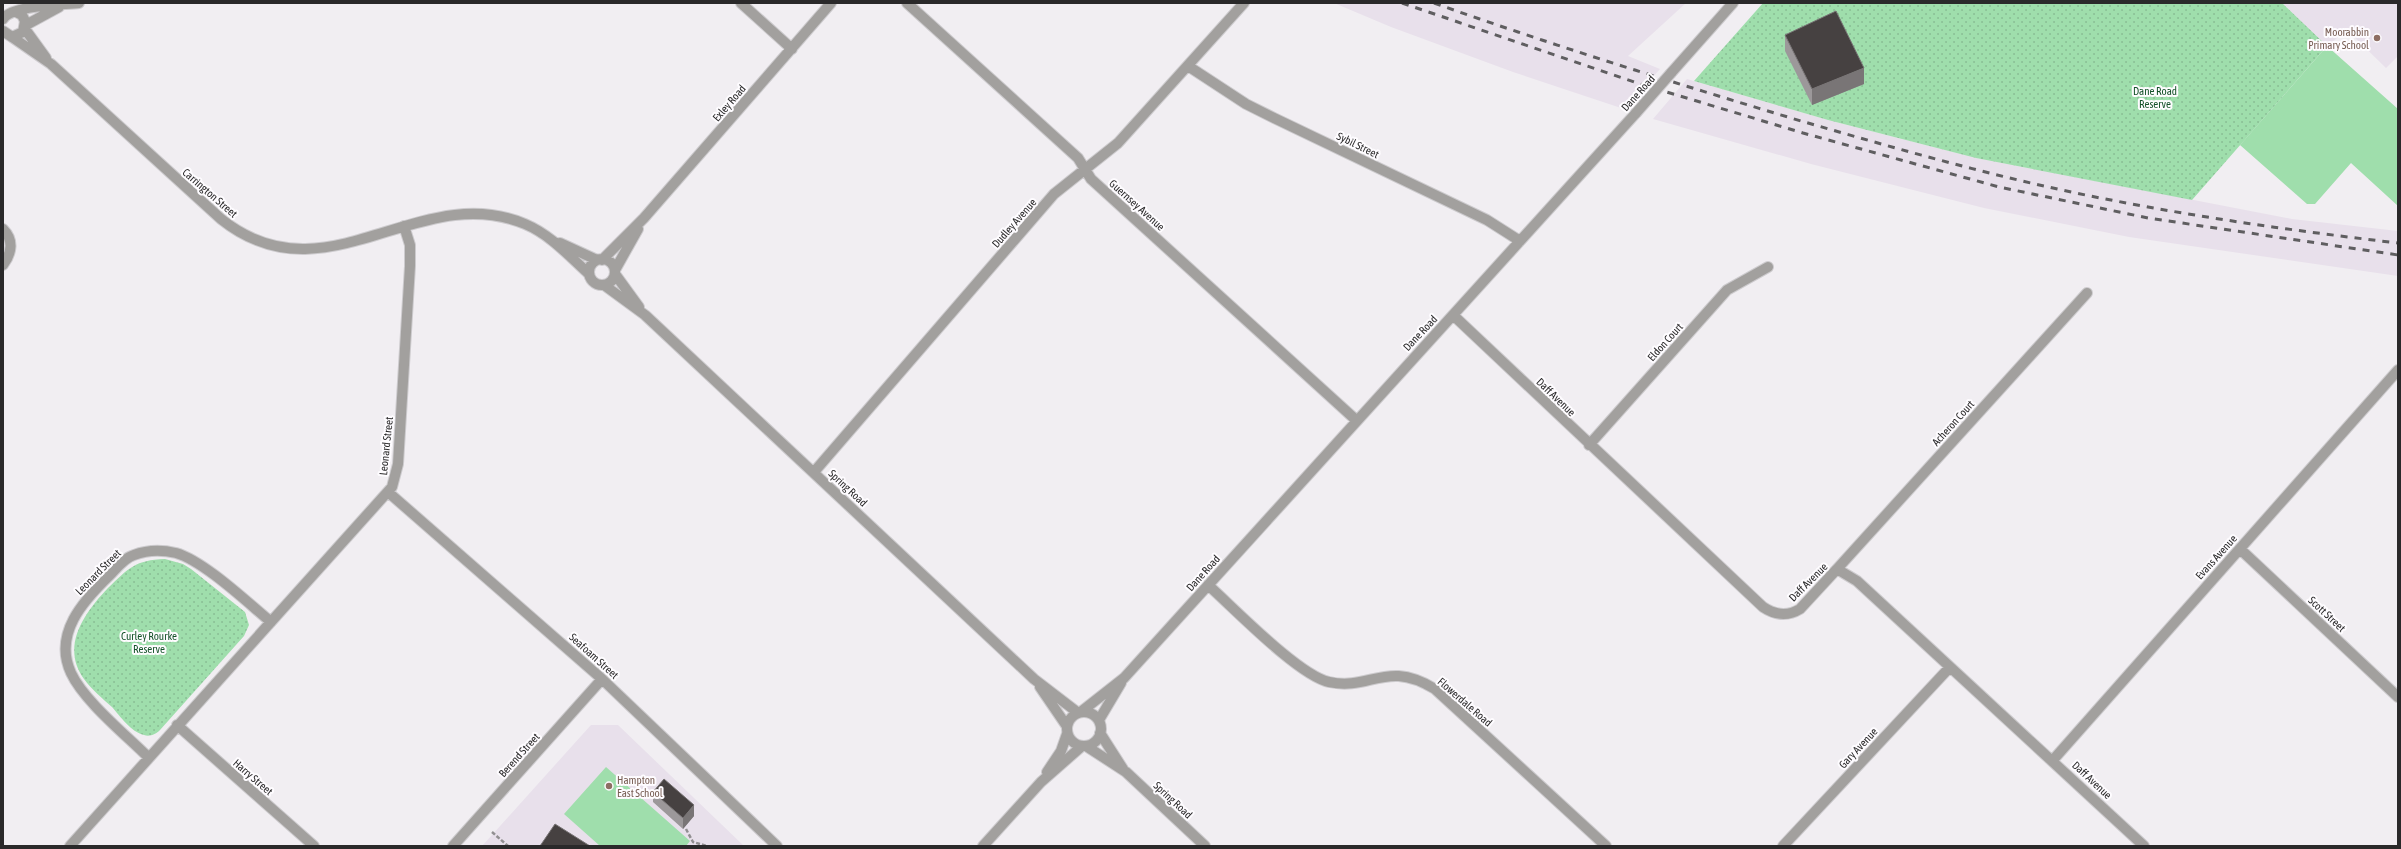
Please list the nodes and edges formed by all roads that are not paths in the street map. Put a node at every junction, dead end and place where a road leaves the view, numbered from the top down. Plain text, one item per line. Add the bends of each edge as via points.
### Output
1 (79, 3) edge
2 (741, 3) edge
3 (831, 3) edge
4 (906, 3) edge
5 (1244, 3) edge
6 (1733, 3) edge
7 (60, 6) junction
8 (8, 14) edge
9 (26, 27) junction
10 (3, 31) edge
11 (12, 37) junction
12 (792, 49) junction
13 (51, 64) junction
14 (1188, 66) junction
15 (1085, 169) junction
16 (644, 218) junction
17 (404, 226) junction
18 (3, 229) edge
19 (551, 239) junction
20 (1520, 241) junction
21 (599, 260) junction
22 (3, 264) edge
23 (1768, 267) dead end
24 (615, 272) junction
25 (589, 274) junction
26 (604, 285) junction
27 (2087, 293) dead end
28 (1452, 315) junction
29 (645, 316) junction
30 (2398, 370) edge
31 (1356, 420) junction
32 (1589, 445) junction
33 (814, 472) junction
34 (388, 492) junction
35 (2240, 549) junction
36 (1837, 569) junction
37 (1208, 585) junction
38 (271, 622) junction
39 (1950, 667) junction
40 (1124, 678) junction
41 (602, 679) junction
42 (1034, 679) junction
43 (2398, 697) edge
44 (1080, 712) junction
45 (1099, 720) junction
46 (177, 725) junction
47 (1067, 730) junction
48 (1100, 733) junction
49 (1084, 746) junction
50 (148, 757) junction
51 (2052, 760) junction
52 (1126, 772) junction
53 (1041, 782) junction
54 (70, 846) edge
55 (314, 846) edge
56 (453, 846) edge
57 (777, 846) edge
58 (983, 846) edge
59 (1205, 846) edge
60 (1606, 846) edge
61 (1783, 846) edge
62 (2144, 846) edge

1 - 7 street
2 - 12 street
3 - 12 street, Exley Road
4 - 15 street, Guernsey Avenue via 1078,158
5 - 14 street, Dudley Avenue
6 - 20 street, Dane Road, bridge
7 - 8 street via 36,7
7 - 9 street
8 - 9 street, Carrington Street via 24,18
9 - 11 street via 20,35
9 - 13 street, Carrington Street
10 - 11 street, Carrington Street
11 - 13 street, Carrington Street
12 - 16 street, Exley Road
13 - 17 street, Carrington Street via 220,219 246,235 271,245 322,248 353,243
14 - 15 street, Dudley Avenue via 1105,156
14 - 20 street, Sybil Street via 1253,107 1487,220
15 - 31 street, Guernsey Avenue via 1091,179
15 - 33 street, Dudley Avenue via 1054,194
16 - 21 street, Exley Road
16 - 24 street, Exley Road
17 - 19 street, Carrington Street via 443,215 480,213 514,220
17 - 34 street, Leonard Street via 410,252 399,448 397,473
18 - 22 street via 11,244 8,257
19 - 21 street, Carrington Street
19 - 25 street, Carrington Street
20 - 28 street, Dane Road
21 - 24 street via 611,264
21 - 25 street via 591,266
23 - 32 street, Eldon Court via 1727,290
24 - 26 street via 611,282
24 - 29 street, Spring Road
25 - 26 street via 596,284
26 - 29 street, Spring Road
27 - 36 street, Acheron Court
28 - 31 street, Dane Road
28 - 32 street, Daff Avenue
29 - 33 street, Spring Road
30 - 35 street, Evans Avenue
31 - 37 street, Dane Road
32 - 36 street, Daff Avenue via 1764,607 1774,613 1793,613 1800,609
33 - 42 street, Spring Road
34 - 38 street, Leonard Street
34 - 41 street, Seafoam Street
35 - 43 street, Scott Street
35 - 51 street, Evans Avenue
36 - 39 street, Daff Avenue via 1869,589
37 - 40 street, Dane Road
37 - 60 street, Flowerdale Road via 1288,657 1319,678 1340,683 1395,675 1418,680 1435,689
38 - 46 street, Leonard Street
38 - 50 street, Leonard Street via 195,562 176,553 165,551 133,555 95,589 77,612 70,627 66,641 69,668 85,693
39 - 51 street, Daff Avenue
39 - 61 street, Gary Avenue
40 - 44 street, Dane Road
40 - 45 street, Dane Road
41 - 56 street, Berend Street
41 - 57 street, Seafoam Street
42 - 44 street, Spring Road
42 - 47 street, Spring Road
44 - 45 street via 1092,713
44 - 47 street via 1068,719
45 - 48 street
46 - 50 street, Leonard Street
46 - 55 street, Harry Street
47 - 49 street via 1073,743
47 - 53 street via 1061,750
48 - 49 street via 1095,742
48 - 52 street, Spring Road
49 - 52 street, Spring Road
49 - 53 street
50 - 54 street, Leonard Street
51 - 62 street, Daff Avenue
52 - 59 street, Spring Road
53 - 58 street

